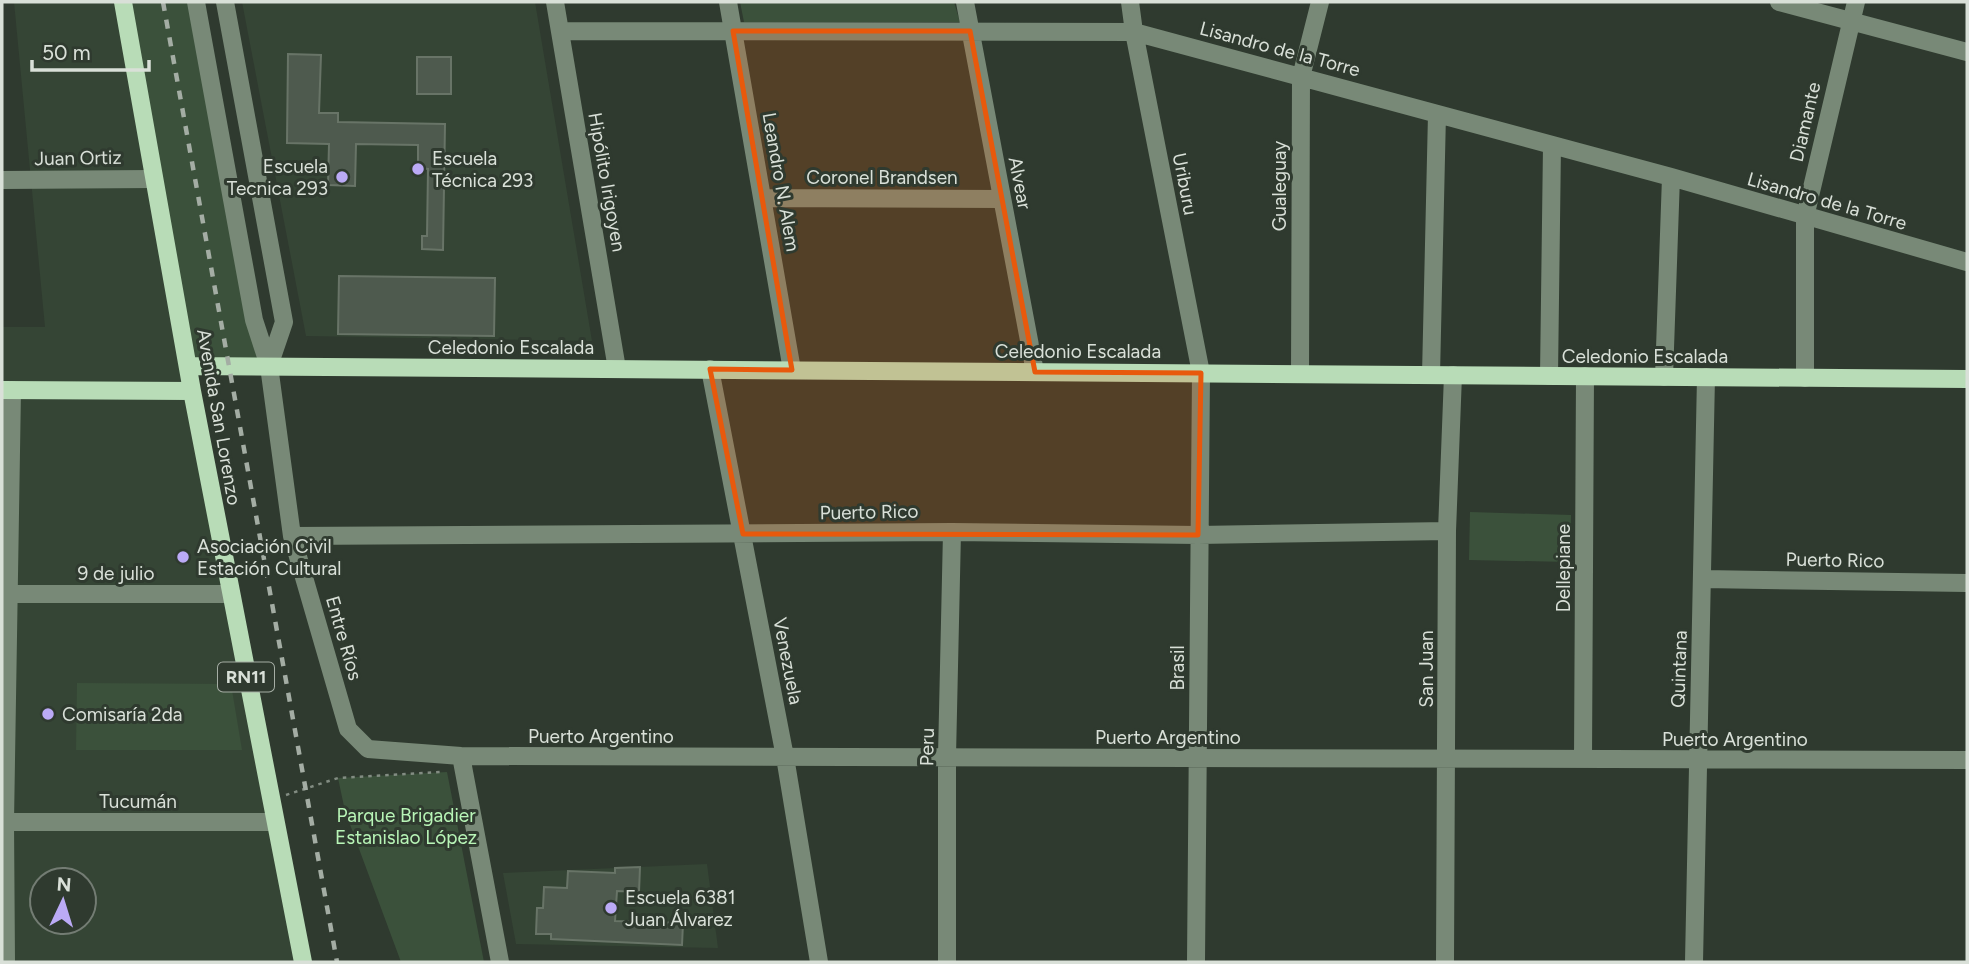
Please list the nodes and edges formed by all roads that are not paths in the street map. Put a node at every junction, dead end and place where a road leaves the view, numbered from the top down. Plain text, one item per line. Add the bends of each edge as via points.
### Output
1 (123, 2) edge
2 (196, 2) edge
3 (225, 2) edge
4 (555, 2) edge
5 (728, 2) edge
6 (965, 2) edge
7 (1130, 2) edge
8 (1320, 2) edge
9 (1779, 2) edge
10 (1856, 2) edge
11 (1850, 21) junction
12 (560, 30) junction
13 (733, 31) junction
14 (970, 32) junction
15 (1134, 32) junction
16 (1967, 52) edge
17 (238, 74) junction
18 (210, 77) junction
19 (1301, 77) junction
20 (1437, 114) junction
21 (1552, 145) junction
22 (1671, 177) junction
23 (154, 178) junction
24 (2, 180) edge
25 (763, 198) junction
26 (1002, 199) junction
27 (1805, 217) junction
28 (1967, 262) edge
29 (188, 366) junction
30 (269, 366) junction
31 (617, 369) junction
32 (710, 369) junction
33 (792, 370) junction
34 (1035, 372) junction
35 (1201, 373) junction
36 (1300, 374) junction
37 (1431, 375) junction
38 (1453, 375) junction
39 (1549, 376) junction
40 (1585, 376) junction
41 (1664, 377) junction
42 (1706, 377) junction
43 (1805, 378) junction
44 (1967, 379) edge
45 (7, 390) edge
46 (192, 391) junction
47 (1447, 531) junction
48 (952, 532) junction
49 (743, 534) junction
50 (1198, 535) junction
51 (292, 536) junction
52 (1703, 579) junction
53 (1967, 583) edge
54 (6, 594) edge
55 (230, 594) junction
56 (368, 749) joint
57 (461, 756) junction
58 (947, 756) junction
59 (785, 757) junction
60 (1447, 758) junction
61 (1199, 759) junction
62 (1583, 760) junction
63 (1698, 760) junction
64 (1967, 760) edge
65 (4, 822) edge
66 (274, 822) junction
67 (6, 962) edge
68 (303, 962) edge
69 (500, 962) edge
70 (819, 962) edge
71 (947, 962) edge
72 (1196, 962) edge
73 (1445, 962) edge
74 (1694, 962) edge

1 - 23 main road, Avenida San Lorenzo / RN11
2 - 18 street, Entre Ríos
3 - 17 street, Entre Ríos
4 - 12 street, Hipólito Irigoyen
5 - 13 street, Leandro N. Alem
6 - 14 street, Alvear
7 - 15 street, Uriburu
8 - 19 street, Gualeguay
9 - 11 street
10 - 11 street, Diamante
11 - 16 street
11 - 27 street, Diamante
12 - 13 street, Lisandro de la Torre
12 - 31 street, Hipólito Irigoyen
13 - 14 street, Lisandro de la Torre
13 - 25 street, Leandro N. Alem
14 - 15 street, Lisandro de la Torre
14 - 26 street, Alvear
15 - 19 street, Lisandro de la Torre
15 - 35 street, Uriburu
17 - 18 street
17 - 30 street, Entre Ríos via 284,322
18 - 30 street, Entre Ríos via 254,320
19 - 20 street, Lisandro de la Torre
19 - 36 street, Gualeguay
20 - 21 street, Lisandro de la Torre
20 - 37 street
21 - 22 street, Lisandro de la Torre
21 - 39 street
22 - 27 street, Lisandro de la Torre
22 - 41 street
23 - 24 street, Juan Ortiz
23 - 29 main road, Avenida San Lorenzo / RN11
25 - 26 street, Coronel Brandsen
25 - 33 street, Leandro N. Alem
26 - 34 street, Alvear
27 - 28 street, Lisandro de la Torre
27 - 43 street, Diamante
29 - 30 main road, Celedonio Escalada
29 - 46 main road, Avenida San Lorenzo / RN11
30 - 31 main road, Celedonio Escalada
30 - 51 street, Entre Ríos
31 - 32 main road, Celedonio Escalada
32 - 33 main road, Celedonio Escalada
32 - 49 street, Venezuela
33 - 34 main road, Celedonio Escalada
34 - 35 main road, Celedonio Escalada
35 - 36 main road, Celedonio Escalada
35 - 50 street, Brasil
36 - 37 main road, Celedonio Escalada
37 - 38 main road, Celedonio Escalada
38 - 39 main road, Celedonio Escalada
38 - 47 street, San Juan
39 - 40 main road, Celedonio Escalada
40 - 41 main road, Celedonio Escalada
40 - 62 street, Dellepiane
41 - 42 main road, Celedonio Escalada
42 - 43 main road, Celedonio Escalada
42 - 52 street, Quintana
43 - 44 main road, Celedonio Escalada
45 - 46 main road
45 - 54 street
46 - 55 main road, Avenida San Lorenzo / RN11
47 - 50 street, Puerto Rico
47 - 60 street, San Juan
48 - 49 street, Puerto Rico
48 - 50 street, Puerto Rico
48 - 58 street, Peru
49 - 51 street, Puerto Rico
49 - 59 street, Venezuela
50 - 61 street, Brasil
51 - 56 street, Entre Ríos via 348,729
52 - 53 street, Puerto Rico
52 - 63 street, Quintana
54 - 55 street, 9 de julio
54 - 65 street
55 - 66 main road, Avenida San Lorenzo / RN11
56 - 57 street, Puerto Argentino
57 - 59 street, Puerto Argentino
57 - 69 street
58 - 59 street, Puerto Argentino
58 - 61 street, Puerto Argentino
58 - 71 street, Peru
59 - 70 street, Venezuela
60 - 61 street, Puerto Argentino
60 - 62 street, Puerto Argentino
60 - 73 street, San Juan
61 - 72 street, Brasil
62 - 63 street, Puerto Argentino
63 - 64 street, Puerto Argentino
63 - 74 street, Quintana
65 - 66 street, Tucumán
65 - 67 street
66 - 68 main road, Avenida San Lorenzo / RN11

